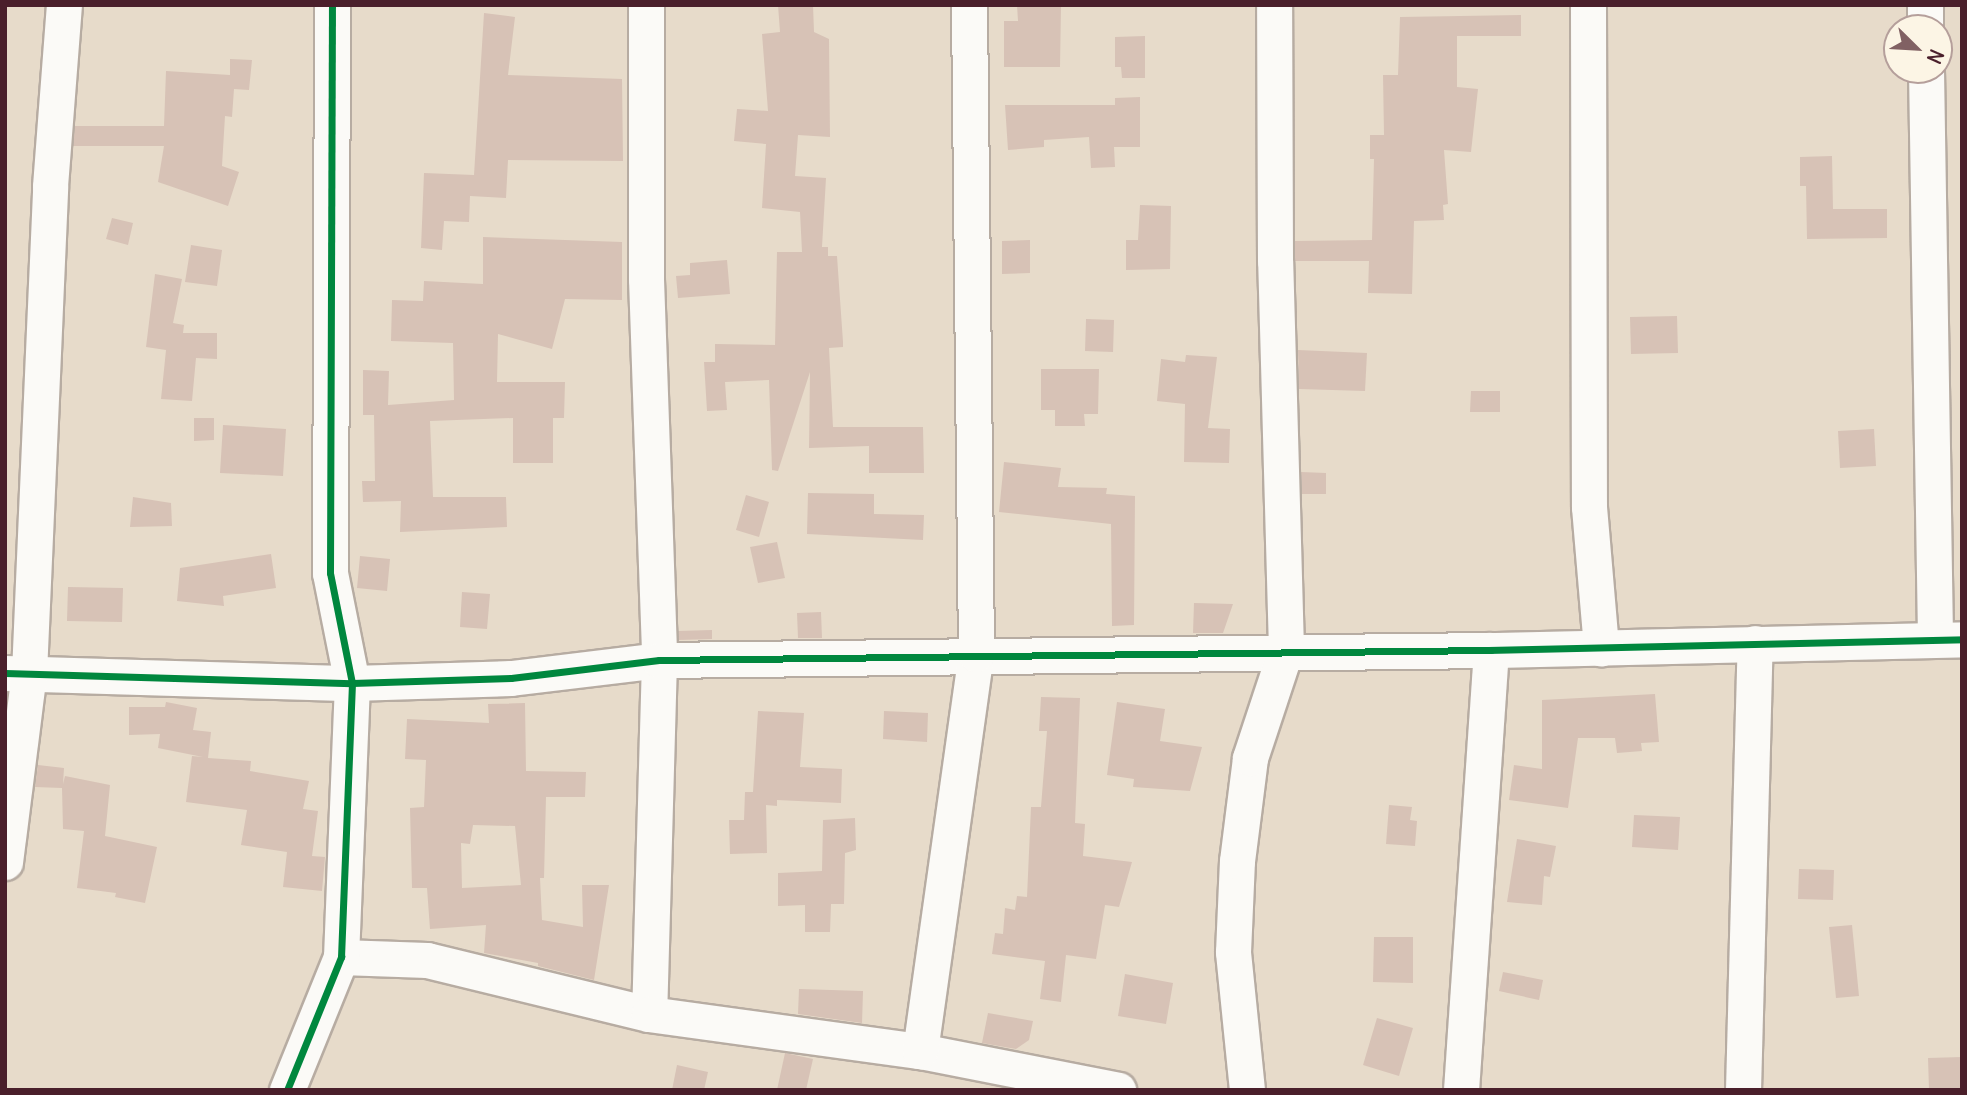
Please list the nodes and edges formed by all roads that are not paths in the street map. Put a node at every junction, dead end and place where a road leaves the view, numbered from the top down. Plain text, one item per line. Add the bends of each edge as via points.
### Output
1 (64, 5) edge
2 (332, 5) edge
3 (646, 5) edge
4 (969, 5) edge
5 (1274, 5) edge
6 (1588, 5) edge
7 (1927, 84) edge
8 (1948, 639) edge
9 (1755, 643) junction
10 (1601, 648) junction
11 (1286, 649) junction
12 (1491, 650) junction
13 (976, 654) junction
14 (659, 660) junction
15 (17, 673) edge
16 (352, 683) junction
17 (5, 862) edge
18 (341, 957) junction
19 (649, 1014) junction
20 (920, 1051) junction
21 (287, 1090) edge
22 (1118, 1090) edge
23 (1247, 1090) edge
24 (1461, 1090) edge
25 (1743, 1090) edge

1 - 15 street
2 - 16 street via 330,573
3 - 14 street via 646,279
4 - 13 street
5 - 11 street via 1275,261
6 - 10 street via 1589,507
7 - 8 street
8 - 9 street
9 - 10 street
9 - 25 street
10 - 12 street
11 - 12 street
11 - 13 street
11 - 23 street via 1250,758 1237,861 1233,952
12 - 24 street
13 - 14 street
13 - 20 street
14 - 16 street via 511,678
14 - 19 street
15 - 16 street
15 - 17 street
16 - 18 street
18 - 19 street via 427,960
18 - 21 street
19 - 20 street
20 - 22 street

